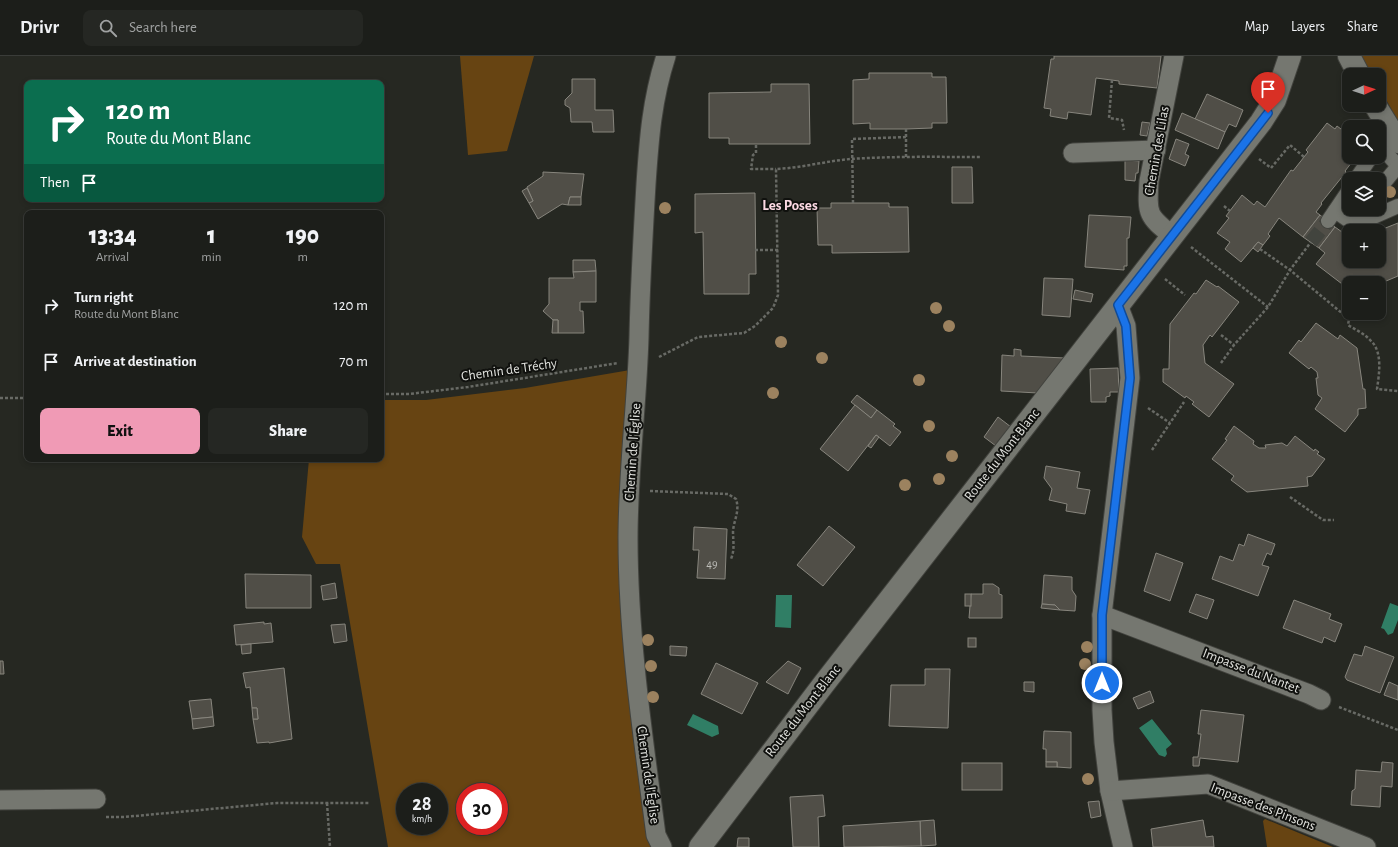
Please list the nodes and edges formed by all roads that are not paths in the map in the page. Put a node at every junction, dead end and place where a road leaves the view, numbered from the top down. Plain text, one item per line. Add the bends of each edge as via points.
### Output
1 (666, 56) edge
2 (1174, 56) edge
3 (1290, 56) edge
4 (1349, 56) edge
5 (1355, 68) edge
6 (1379, 112) edge
7 (1398, 142) edge
8 (1156, 150) junction
9 (1073, 153) dead end
10 (1386, 153) edge
11 (1398, 166) edge
12 (1386, 181) edge
13 (1342, 201) edge
14 (1398, 206) edge
15 (1358, 216) edge
16 (1352, 223) junction
17 (1174, 236) junction
18 (1118, 305) junction
19 (1102, 615) junction
20 (1321, 700) road end
21 (1110, 791) junction
22 (96, 799) dead end
23 (0, 800) edge
24 (1121, 846) edge
25 (662, 847) edge
26 (700, 847) edge
27 (1366, 847) edge

1 - 25 street, Chemin de l'Église via 656,84 650,126 628,537 629,589 638,707 656,836
2 - 8 street, Chemin des Lilas
3 - 17 street, Route du Mont Blanc via 1278,93 1268,113
4 - 5 street
6 - 7 street
8 - 9 street
8 - 17 street, Chemin des Lilas via 1149,181 1148,206 1150,214 1158,224
10 - 11 street
11 - 12 street
13 - 16 street via 1332,216
14 - 16 street via 1355,225
15 - 16 street
17 - 18 street, Route du Mont Blanc
18 - 19 street via 1126,326 1130,378
18 - 26 street, Route du Mont Blanc via 823,684
19 - 20 street, Impasse du Nantet
19 - 21 street via 1102,710
21 - 24 street
21 - 27 street, Impasse des Pinsons via 1208,784
22 - 23 street

